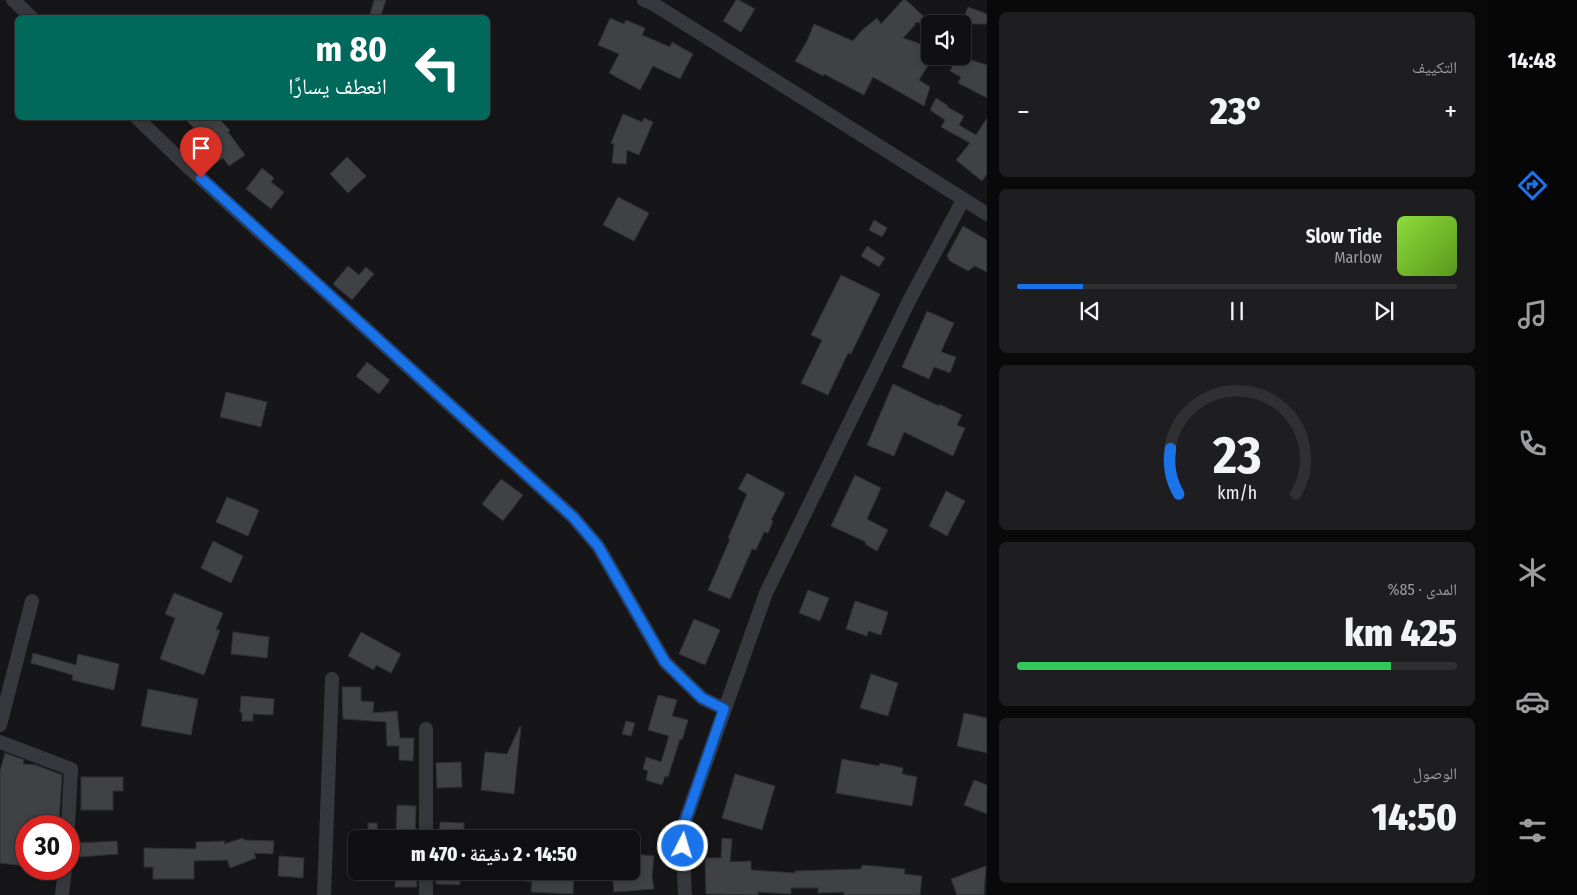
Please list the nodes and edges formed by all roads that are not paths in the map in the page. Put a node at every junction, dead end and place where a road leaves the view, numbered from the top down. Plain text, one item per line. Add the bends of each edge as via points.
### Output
1 (13, 0) edge
2 (644, 0) edge
3 (29, 15) edge
4 (139, 120) edge
5 (963, 200) junction
6 (987, 214) edge
7 (32, 601) dead end
8 (332, 679) dead end
9 (724, 709) junction
10 (0, 725) edge
11 (426, 729) dead end
12 (0, 742) edge
13 (69, 815) edge
14 (426, 830) edge
15 (64, 880) edge
16 (426, 880) edge
17 (62, 895) edge
18 (324, 895) edge
19 (426, 895) edge
20 (685, 895) edge

1 - 3 street
2 - 5 street
4 - 9 street via 573,517 598,546 665,662 702,698
5 - 6 street
5 - 9 street via 910,299 766,593
7 - 10 street
8 - 18 street
9 - 20 street via 682,830
11 - 14 street
12 - 13 street via 71,769
15 - 17 street
16 - 19 street

